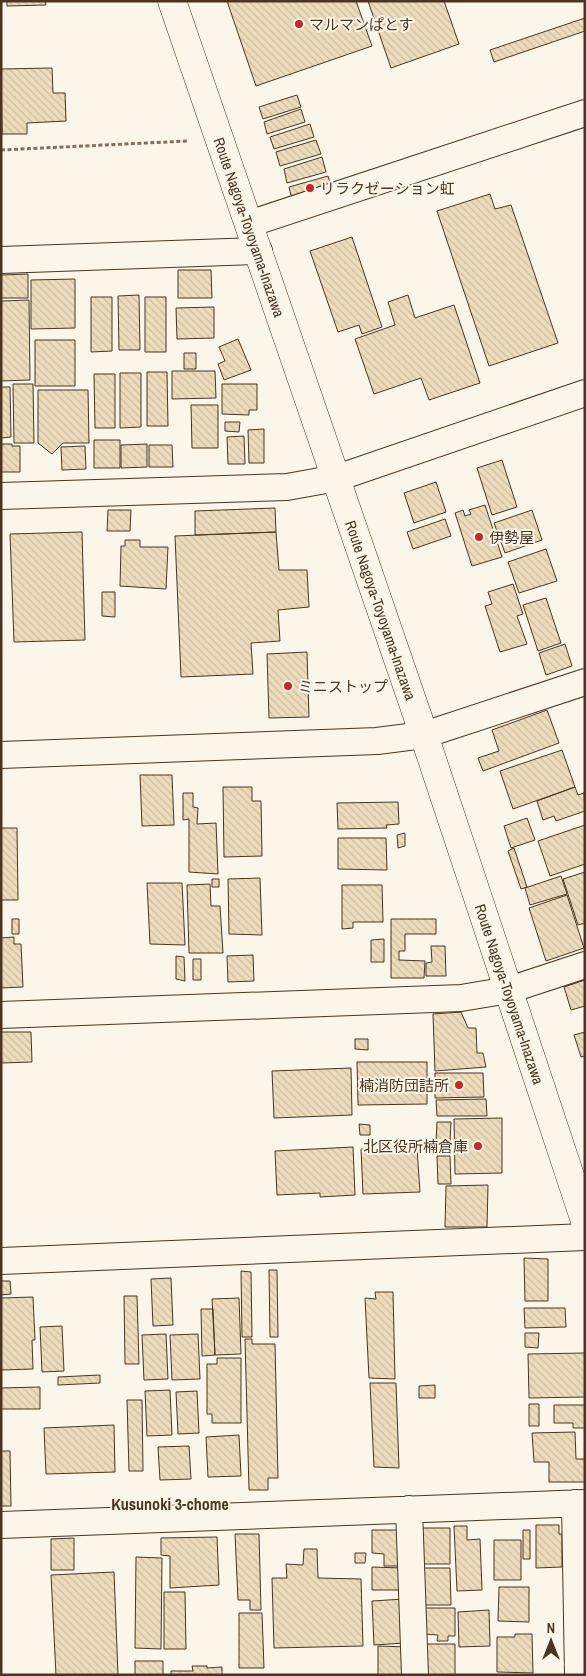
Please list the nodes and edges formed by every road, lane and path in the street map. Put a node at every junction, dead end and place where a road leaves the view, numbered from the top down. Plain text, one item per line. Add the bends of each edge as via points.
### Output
1 (172, 1) edge
2 (585, 113) edge
3 (188, 141) dead end
4 (1, 150) edge
5 (249, 224) junction
6 (259, 251) junction
7 (1, 260) edge
8 (585, 394) edge
9 (337, 478) junction
10 (1, 496) edge
11 (585, 682) edge
12 (424, 735) junction
13 (1, 755) edge
14 (585, 964) edge
15 (508, 990) junction
16 (1, 1016) edge
17 (585, 1221) edge
18 (585, 1237) edge
19 (1, 1261) edge
20 (580, 1503) edge
21 (409, 1509) junction
22 (1, 1525) edge
23 (415, 1675) edge
24 (578, 1675) edge

1 - 5 main road, Route Nagoya-Toyoyama-Inazawa
2 - 5 street
3 - 4 path
5 - 6 main road, Route Nagoya-Toyoyama-Inazawa
6 - 7 street
6 - 9 main road, Route Nagoya-Toyoyama-Inazawa
8 - 9 street
9 - 10 street via 286,487
9 - 12 main road, Route Nagoya-Toyoyama-Inazawa
11 - 12 street
12 - 13 street via 377,741
12 - 15 main road, Route Nagoya-Toyoyama-Inazawa
14 - 15 street
15 - 16 street via 461,998
15 - 17 main road, Route Nagoya-Toyoyama-Inazawa
18 - 19 street
20 - 21 street
20 - 24 street
21 - 22 street
21 - 23 street

